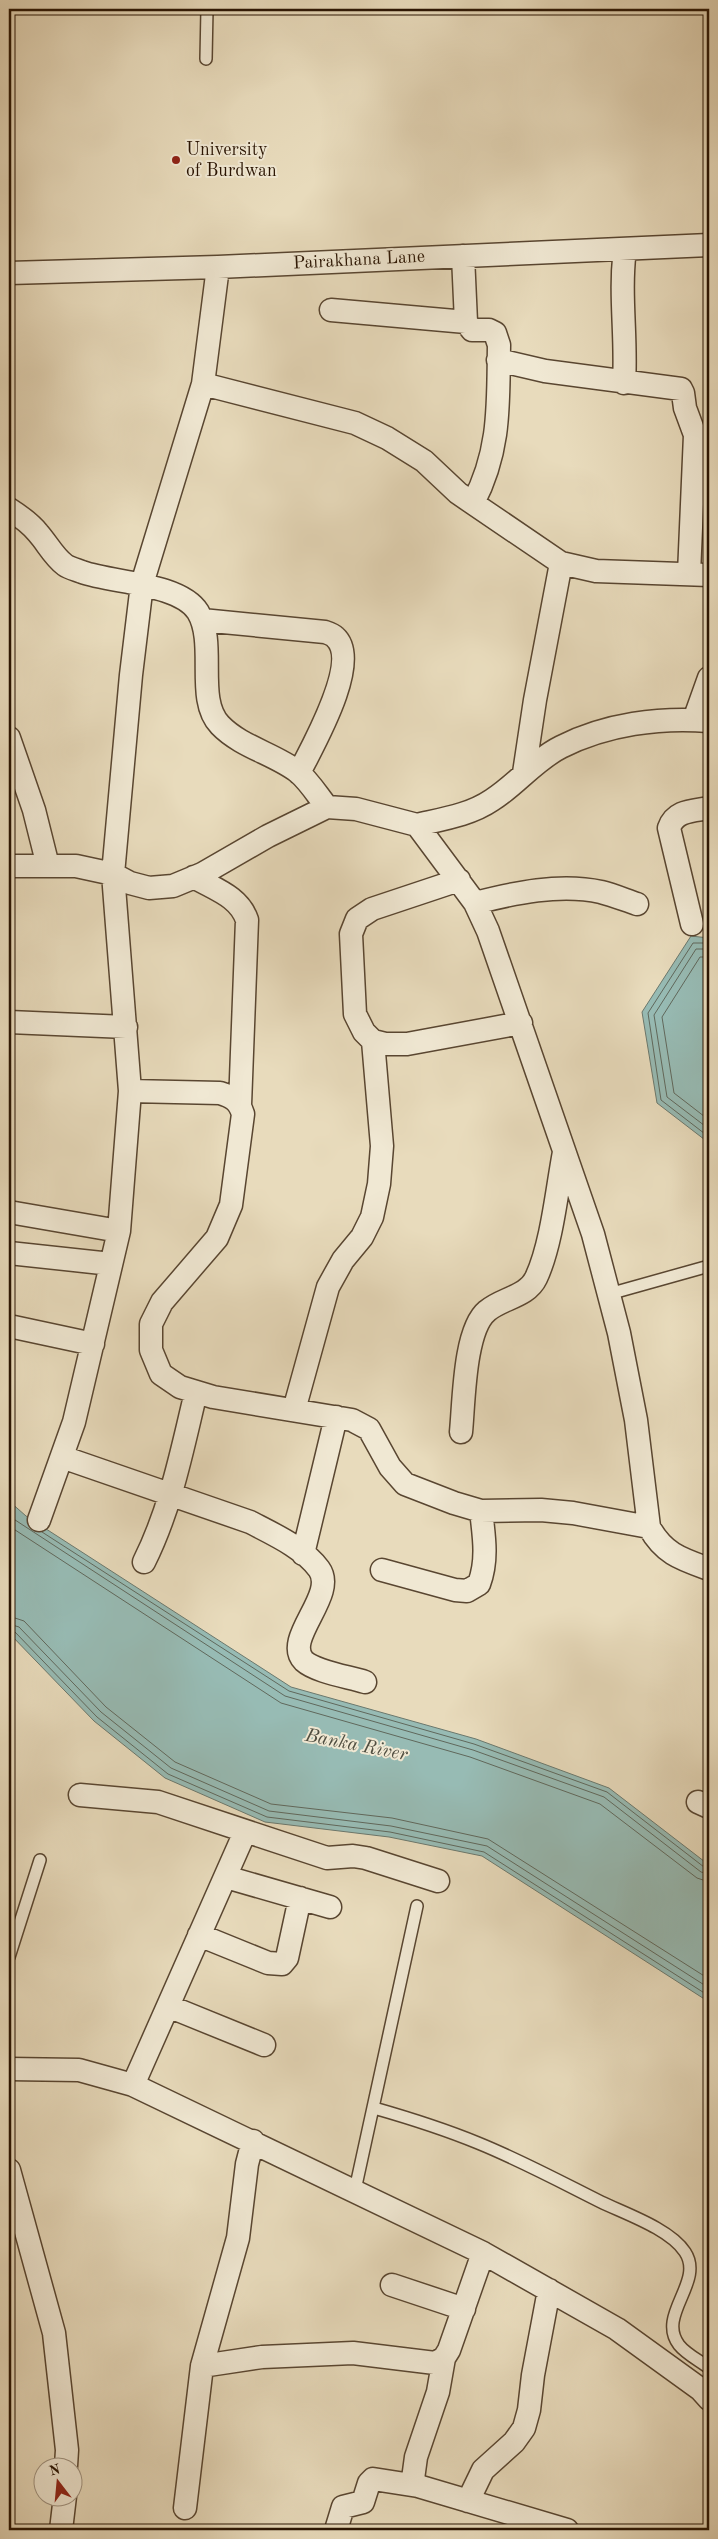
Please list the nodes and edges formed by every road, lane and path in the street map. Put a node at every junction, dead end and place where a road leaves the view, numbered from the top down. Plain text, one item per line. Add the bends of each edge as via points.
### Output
1 (207, 9) edge
2 (206, 59) dead end
3 (709, 245) edge
4 (625, 249) junction
5 (463, 256) junction
6 (218, 267) junction
7 (9, 273) edge
8 (331, 310) dead end
9 (466, 322) junction
10 (498, 360) junction
11 (624, 383) junction
12 (203, 384) junction
13 (473, 503) junction
14 (9, 509) edge
15 (561, 563) junction
16 (699, 574) edge
17 (142, 584) junction
18 (202, 620) junction
19 (709, 678) edge
20 (702, 721) edge
21 (10, 744) edge
22 (299, 773) junction
23 (524, 773) junction
24 (327, 807) junction
25 (709, 808) edge
26 (417, 825) junction
27 (9, 866) edge
28 (48, 866) junction
29 (114, 874) junction
30 (194, 877) junction
31 (458, 880) junction
32 (475, 903) junction
33 (637, 904) dead end
34 (692, 924) dead end
35 (9, 1022) edge
36 (520, 1023) junction
37 (126, 1027) junction
38 (373, 1041) junction
39 (130, 1091) junction
40 (240, 1105) junction
41 (564, 1150) junction
42 (9, 1212) edge
43 (119, 1231) junction
44 (9, 1253) edge
45 (111, 1264) junction
46 (709, 1266) edge
47 (609, 1294) junction
48 (9, 1326) edge
49 (93, 1344) junction
50 (196, 1392) junction
51 (294, 1410) junction
52 (336, 1417) junction
53 (461, 1432) dead end
54 (62, 1457) junction
55 (172, 1496) junction
56 (481, 1511) junction
57 (39, 1520) dead end
58 (649, 1527) junction
59 (303, 1554) junction
60 (144, 1562) dead end
61 (709, 1569) edge
62 (382, 1570) dead end
63 (365, 1682) dead end
64 (80, 1795) dead end
65 (245, 1832) junction
66 (40, 1860) dead end
67 (226, 1877) junction
68 (438, 1881) dead end
69 (300, 1898) junction
70 (417, 1906) dead end
71 (330, 1907) dead end
72 (199, 1935) junction
73 (9, 1957) edge
74 (168, 2006) junction
75 (264, 2045) dead end
76 (9, 2069) edge
77 (133, 2085) junction
78 (374, 2108) junction
79 (252, 2141) junction
80 (9, 2170) edge
81 (356, 2190) junction
82 (483, 2253) junction
83 (392, 2284) dead end
84 (549, 2290) junction
85 (464, 2309) junction
86 (444, 2358) junction
87 (202, 2366) junction
88 (709, 2368) edge
89 (709, 2398) edge
90 (67, 2456) edge
91 (418, 2486) junction
92 (468, 2501) junction
93 (63, 2506) edge
94 (185, 2508) dead end
95 (61, 2530) edge
96 (336, 2530) edge
97 (567, 2530) edge

1 - 2 lane
3 - 4 street, Pairakhana Lane
4 - 5 street, Pairakhana Lane
4 - 11 street via 621,276 626,354
5 - 6 street, Pairakhana Lane
5 - 9 street
6 - 7 street, Pairakhana Lane
6 - 12 street
8 - 9 street
9 - 10 street via 472,330 495,333
10 - 11 street
10 - 13 street via 495,448 486,479
11 - 16 street via 676,387 684,393 685,408 695,435
12 - 13 street via 355,424 387,438 424,461
12 - 17 street
13 - 15 street
14 - 17 street via 37,531 65,565 84,573
15 - 16 street via 596,571
15 - 23 street
17 - 18 street via 184,599
17 - 29 street
18 - 22 street via 206,636 209,702 213,714 220,725 232,734
18 - 22 street via 325,632 335,636 341,645 342,677
19 - 20 street
20 - 23 street via 651,722 603,730 560,747
21 - 28 street via 34,810
22 - 24 street
23 - 26 street via 474,812
24 - 26 street via 356,809
24 - 30 street
25 - 34 street via 682,813 672,819 669,828
26 - 31 street
27 - 28 street
28 - 29 street via 76,866
29 - 30 street via 149,888 173,886
29 - 37 street
30 - 40 street via 236,899 246,920
31 - 32 street
31 - 38 street via 372,909 357,919 351,934 355,1014
32 - 33 street via 538,890 580,890 600,892
32 - 36 street
35 - 37 street
36 - 38 street via 408,1044
36 - 41 street
37 - 39 street
38 - 51 street via 382,1146 379,1184 372,1216 362,1237 343,1260 328,1287
39 - 40 street via 220,1093 233,1097
39 - 43 street
40 - 50 street via 242,1128 231,1205 221,1230 162,1302 151,1324 151,1350 161,1374 180,1387
41 - 47 street via 593,1234
41 - 53 street via 545,1250 536,1279 524,1292 486,1311 476,1326 471,1343
42 - 43 street
43 - 45 street
44 - 45 street
45 - 49 street
46 - 47 lane
47 - 58 street via 636,1420
48 - 49 street
49 - 54 street
50 - 51 street
50 - 55 street
51 - 52 street
52 - 56 street via 352,1420 369,1430 390,1467 405,1484
52 - 59 street
54 - 55 street
54 - 57 street
55 - 59 street via 250,1522
55 - 60 street
56 - 58 street via 565,1512
56 - 62 street via 485,1546 480,1584 467,1591 455,1590
58 - 61 street via 669,1553
59 - 63 street via 320,1570 323,1582 300,1640 299,1652 304,1661 314,1667
64 - 65 street via 158,1802
65 - 67 street
65 - 68 street via 327,1858 366,1858
66 - 73 lane
67 - 69 street
67 - 72 street
69 - 71 street
69 - 72 street via 287,1958 282,1964 268,1963
70 - 78 lane
72 - 74 street
74 - 75 street
74 - 77 street
76 - 77 street via 79,2070
77 - 79 street
78 - 81 lane
78 - 88 lane via 480,2143 649,2225 676,2242 686,2253 690,2267 686,2287 672,2320 672,2333 680,2346
79 - 81 street
79 - 87 street via 238,2238
80 - 90 street via 54,2334
81 - 82 street
82 - 84 street
82 - 85 street
83 - 85 street
84 - 89 street via 617,2329
84 - 92 street via 524,2428 514,2442 483,2470
85 - 86 street
86 - 87 street via 435,2363 424,2363 391,2356 311,2354
86 - 91 street via 438,2392 413,2468 413,2479
87 - 94 street
91 - 92 street
91 - 96 street via 373,2479 363,2502 343,2507
92 - 97 street
93 - 95 street

